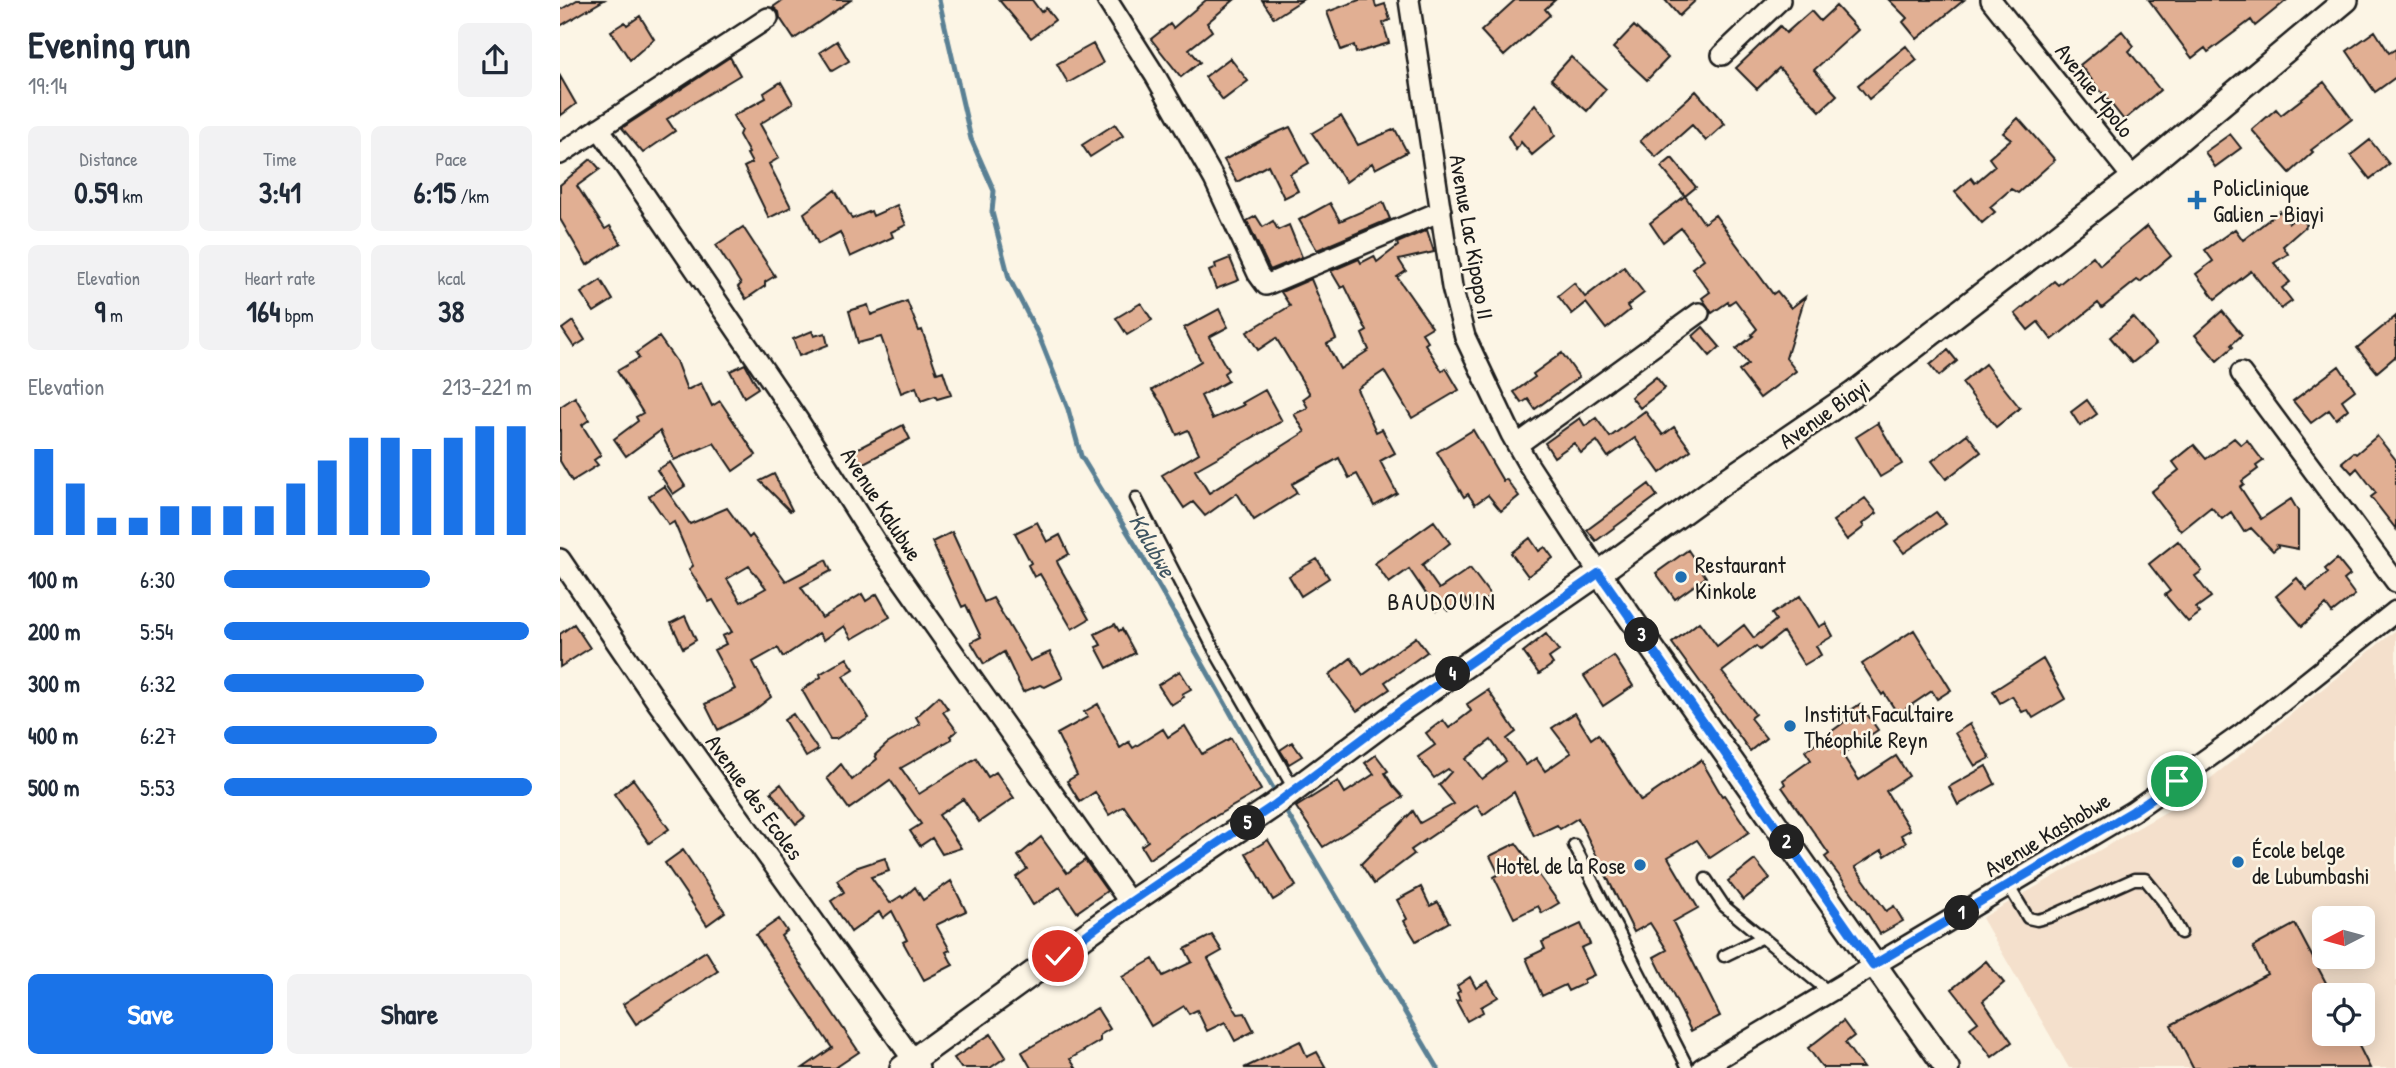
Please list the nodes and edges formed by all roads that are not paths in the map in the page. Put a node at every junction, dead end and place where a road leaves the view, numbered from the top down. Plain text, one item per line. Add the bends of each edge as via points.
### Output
1 (1107, 0) edge
2 (1409, 0) edge
3 (1780, 0) edge
4 (1991, 0) edge
5 (2346, 0) edge
6 (768, 18) dead end
7 (1723, 55) dead end
8 (599, 128) junction
9 (560, 154) edge
10 (2133, 178) junction
11 (1441, 211) junction
12 (1699, 313) dead end
13 (2241, 373) dead end
14 (1517, 445) junction
15 (1136, 498) dead end
16 (560, 559) edge
17 (1599, 573) junction
18 (2396, 582) edge
19 (2396, 611) edge
20 (1283, 798) junction
21 (1574, 845) dead end
22 (1706, 879) dead end
23 (2008, 885) junction
24 (1129, 903) junction
25 (2181, 933) dead end
26 (1763, 937) junction
27 (1724, 956) dead end
28 (1873, 965) junction
29 (1829, 992) junction
30 (911, 1065) edge
31 (1688, 1068) edge
32 (1702, 1068) edge
33 (1947, 1068) edge

1 - 11 street via 1214,179 1266,285
2 - 11 street, Avenue Lac Kipopo II
3 - 7 street
4 - 10 street, Avenue Mpolo
5 - 10 street, Avenue Biayi
6 - 8 street
8 - 9 street
8 - 24 street, Avenue Kalubwe via 902,580
10 - 17 street, Avenue Biayi via 1864,386
11 - 14 street, Avenue Lac Kipopo II via 1465,337
12 - 14 street
13 - 18 street
14 - 17 street, Avenue Lac Kipopo II
15 - 20 lane via 1217,655
16 - 30 street, Avenue des Ecoles
17 - 20 street, Avenue Biayi
17 - 28 street
19 - 23 street, Avenue Kashobwe via 2177,781
20 - 24 street, Avenue Biayi
21 - 31 lane
22 - 26 lane via 1724,906
23 - 25 lane via 2028,918 2037,920 2134,878 2145,879
23 - 28 street, Avenue Kashobwe
24 - 30 street, Avenue Biayi
26 - 27 lane
26 - 29 lane
28 - 29 street, Avenue Kashobwe
28 - 33 street
29 - 32 street, Avenue Kashobwe

